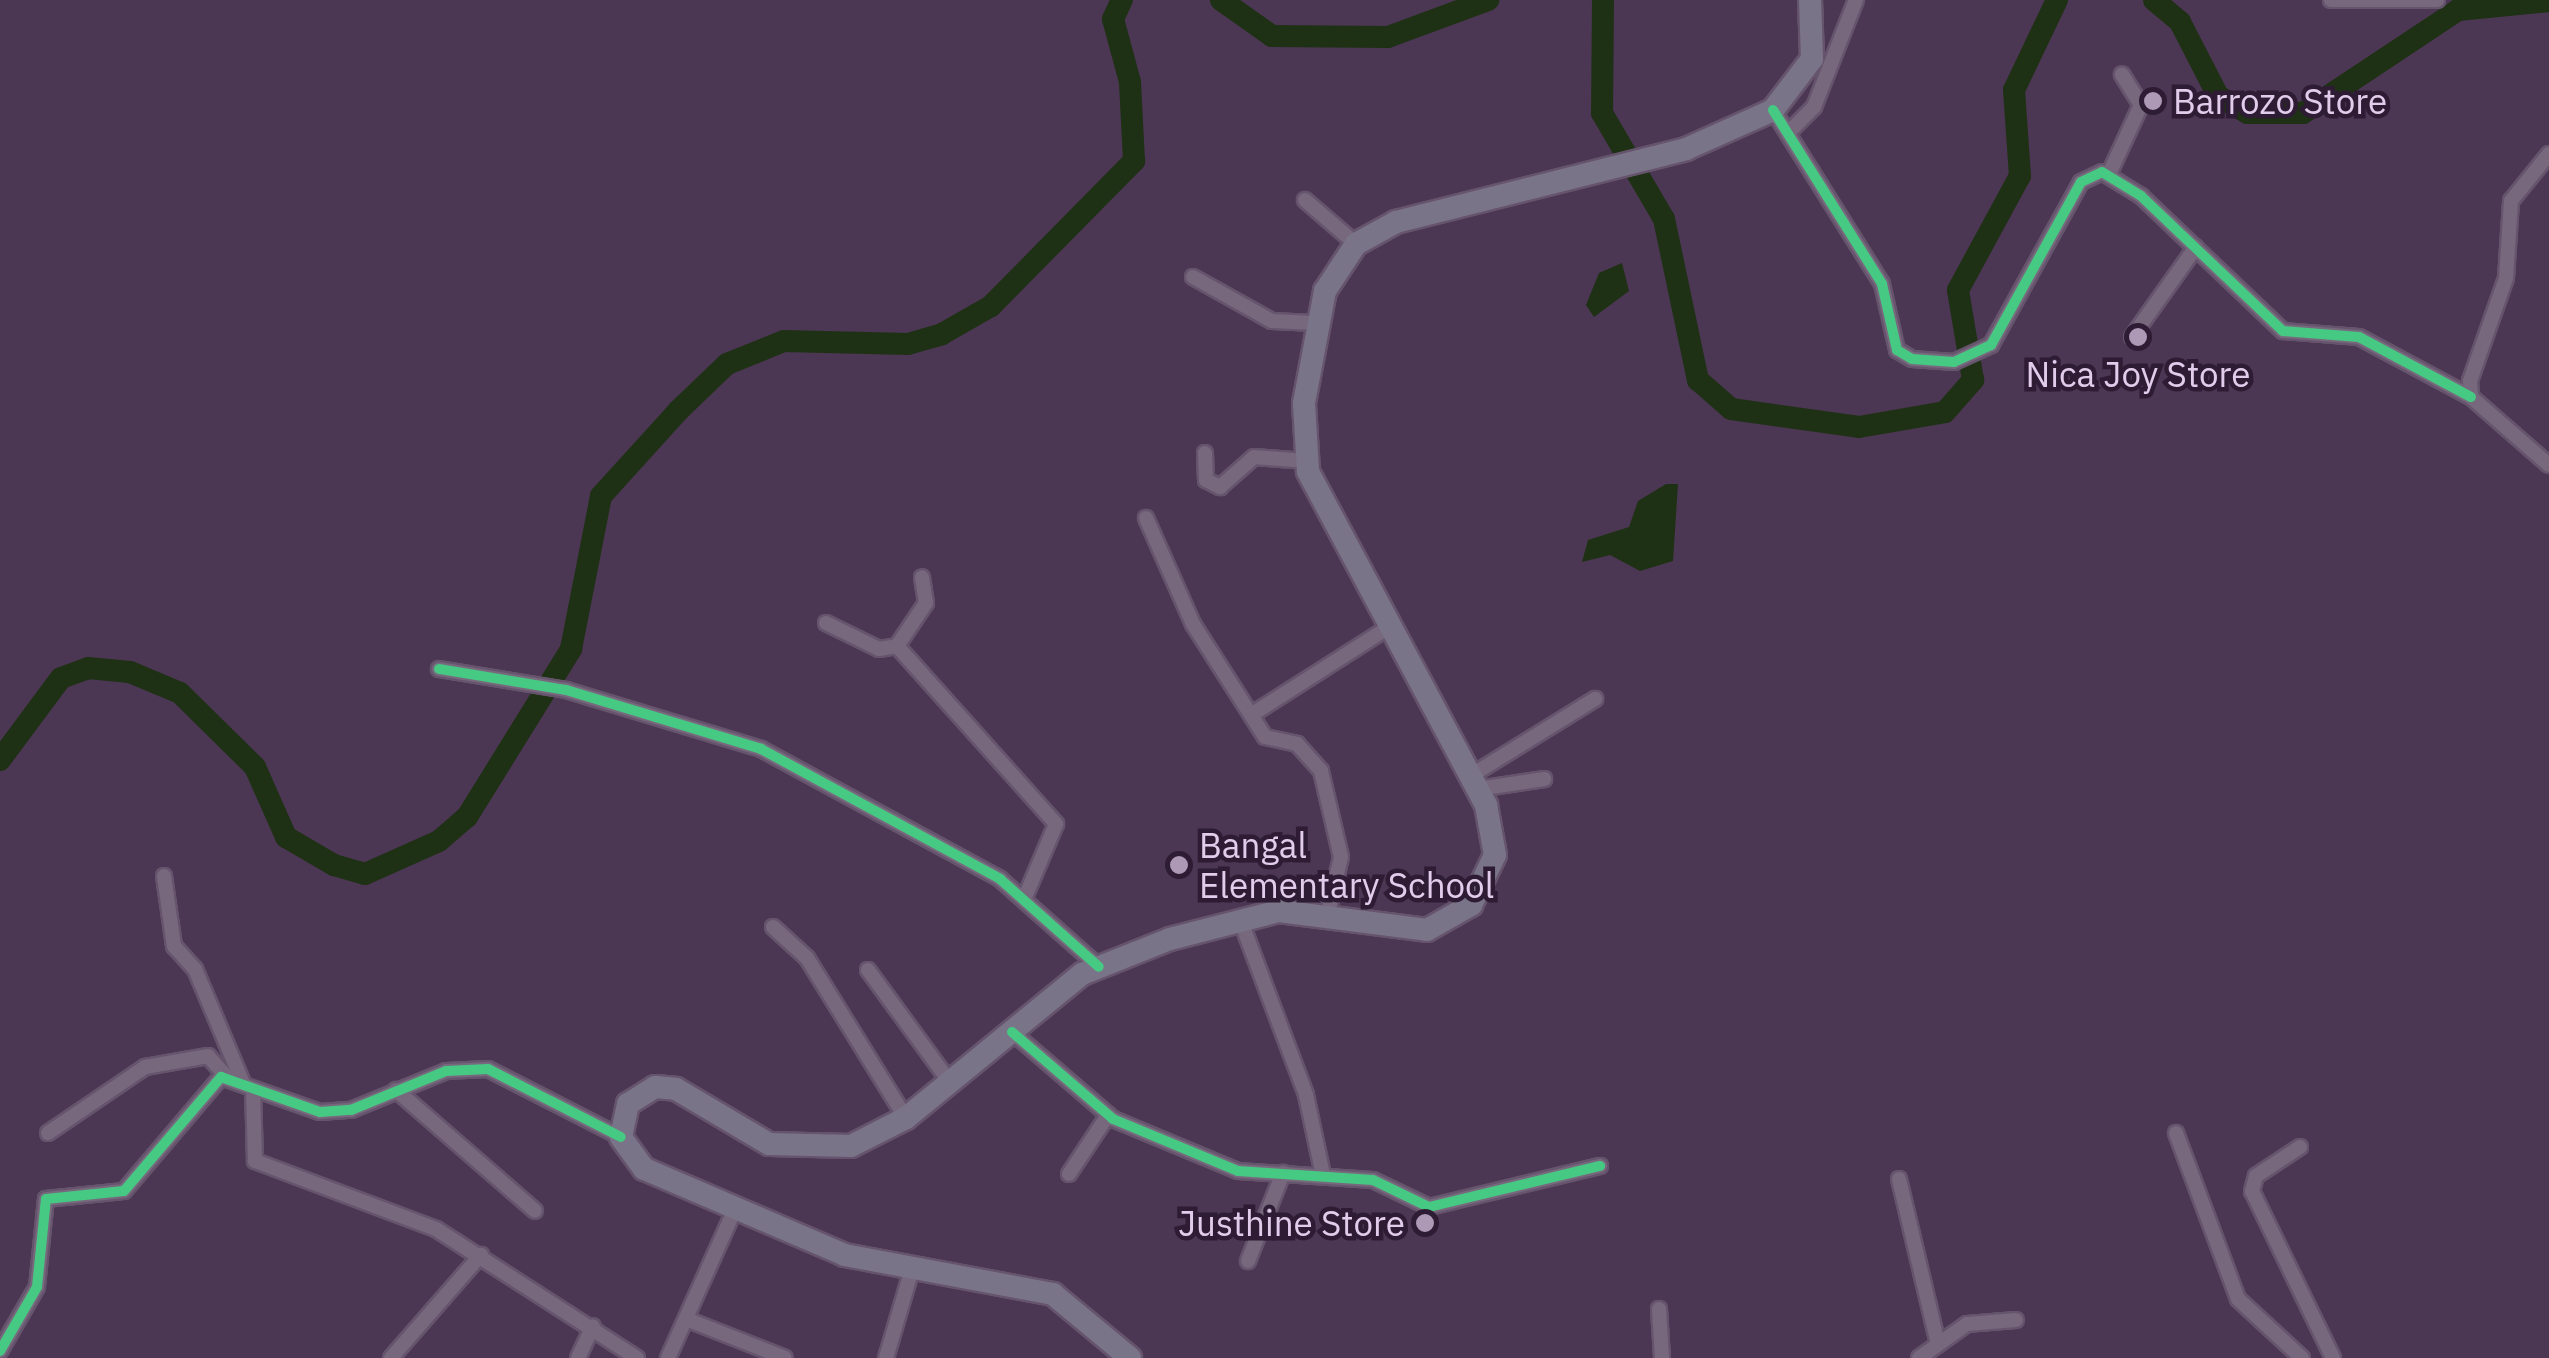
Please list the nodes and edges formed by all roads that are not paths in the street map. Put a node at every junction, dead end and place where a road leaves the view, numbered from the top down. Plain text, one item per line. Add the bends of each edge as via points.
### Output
1 (1810, 0) edge
2 (1856, 0) edge
3 (2330, 0) edge
4 (2437, 0) edge
5 (2122, 75) dead end
6 (1773, 110) junction
7 (1791, 130) junction
8 (2549, 154) edge
9 (2109, 174) junction
10 (1306, 200) dead end
11 (1356, 244) junction
12 (2196, 247) junction
13 (1193, 278) dead end
14 (1315, 323) junction
15 (2132, 337) dead end
16 (2472, 397) junction
17 (1205, 453) dead end
18 (1306, 461) junction
19 (2549, 465) edge
20 (1146, 518) dead end
21 (922, 577) dead end
22 (826, 623) dead end
23 (1388, 627) junction
24 (897, 646) junction
25 (439, 669) dead end
26 (1596, 699) dead end
27 (1251, 715) junction
28 (1544, 779) dead end
29 (1475, 782) junction
30 (164, 876) dead end
31 (1024, 897) junction
32 (1328, 912) junction
33 (1240, 919) junction
34 (773, 927) dead end
35 (1098, 967) junction
36 (868, 970) dead end
37 (1012, 1032) junction
38 (226, 1076) junction
39 (948, 1081) junction
40 (248, 1086) junction
41 (396, 1090) junction
42 (1108, 1115) junction
43 (906, 1118) junction
44 (48, 1133) dead end
45 (2176, 1133) dead end
46 (621, 1138) junction
47 (2300, 1146) dead end
48 (1600, 1166) dead end
49 (1283, 1173) junction
50 (1068, 1174) dead end
51 (1324, 1175) junction
52 (1900, 1180) dead end
53 (536, 1211) dead end
54 (734, 1211) junction
55 (481, 1254) junction
56 (1248, 1261) dead end
57 (912, 1269) junction
58 (1659, 1309) dead end
59 (686, 1319) junction
60 (2016, 1320) dead end
61 (593, 1326) junction
62 (1938, 1344) junction
63 (0, 1350) edge
64 (391, 1358) edge
65 (578, 1358) edge
66 (638, 1358) edge
67 (668, 1358) edge
68 (785, 1358) edge
69 (886, 1358) edge
70 (1130, 1358) edge
71 (1662, 1358) edge
72 (1918, 1358) edge
73 (2302, 1358) edge
74 (2334, 1358) edge

1 - 6 highway via 1812,58
2 - 7 street via 1814,107
3 - 4 street
5 - 9 street via 2141,105
6 - 7 street
6 - 11 highway via 1686,149 1396,222
7 - 9 street via 1818,195 1882,284 1898,350 1920,362 1954,362 1990,345 2081,182
8 - 16 street via 2511,201 2506,278 2474,360
9 - 12 street
10 - 11 street
11 - 14 highway via 1332,274
12 - 15 street
12 - 16 street via 2283,331 2360,337
13 - 14 street via 1272,321
14 - 18 highway
16 - 19 street
17 - 18 street via 1206,480 1220,486 1254,456
18 - 23 highway
20 - 27 street via 1193,624
21 - 24 street via 926,604
22 - 24 street via 879,648
23 - 27 street
23 - 29 highway
24 - 31 street via 1056,824
25 - 31 street via 566,690 761,749
26 - 29 street
27 - 32 street via 1270,740 1305,749 1328,790 1341,857
28 - 29 street
29 - 32 highway via 1496,855 1472,906 1412,931
30 - 40 street via 174,946 196,969
31 - 35 street
32 - 33 highway
33 - 35 highway
33 - 51 street via 1306,1095
34 - 43 street via 807,958
35 - 37 highway
36 - 39 street
37 - 39 highway
37 - 42 street
38 - 40 street
38 - 44 street via 208,1056 145,1067
38 - 63 street via 124,1191 46,1199 37,1287
39 - 43 highway
40 - 41 street via 320,1112
40 - 55 street via 256,1161 363,1196
41 - 46 street via 446,1071 488,1070
41 - 53 street
42 - 49 street via 1204,1162
42 - 50 street
43 - 46 highway via 851,1146 792,1149 768,1144 700,1098 655,1087 628,1104
45 - 73 street via 2238,1299
46 - 54 highway via 644,1169
47 - 74 street via 2256,1176 2252,1191
48 - 51 street via 1429,1208 1373,1180
49 - 51 street
49 - 56 street
52 - 62 street
54 - 57 highway via 845,1255
54 - 59 street
55 - 61 street
55 - 64 street
57 - 69 street
57 - 70 highway via 1053,1294
58 - 71 street
59 - 67 street
59 - 68 street
60 - 62 street via 1967,1324
61 - 65 street
61 - 66 street
62 - 72 street

